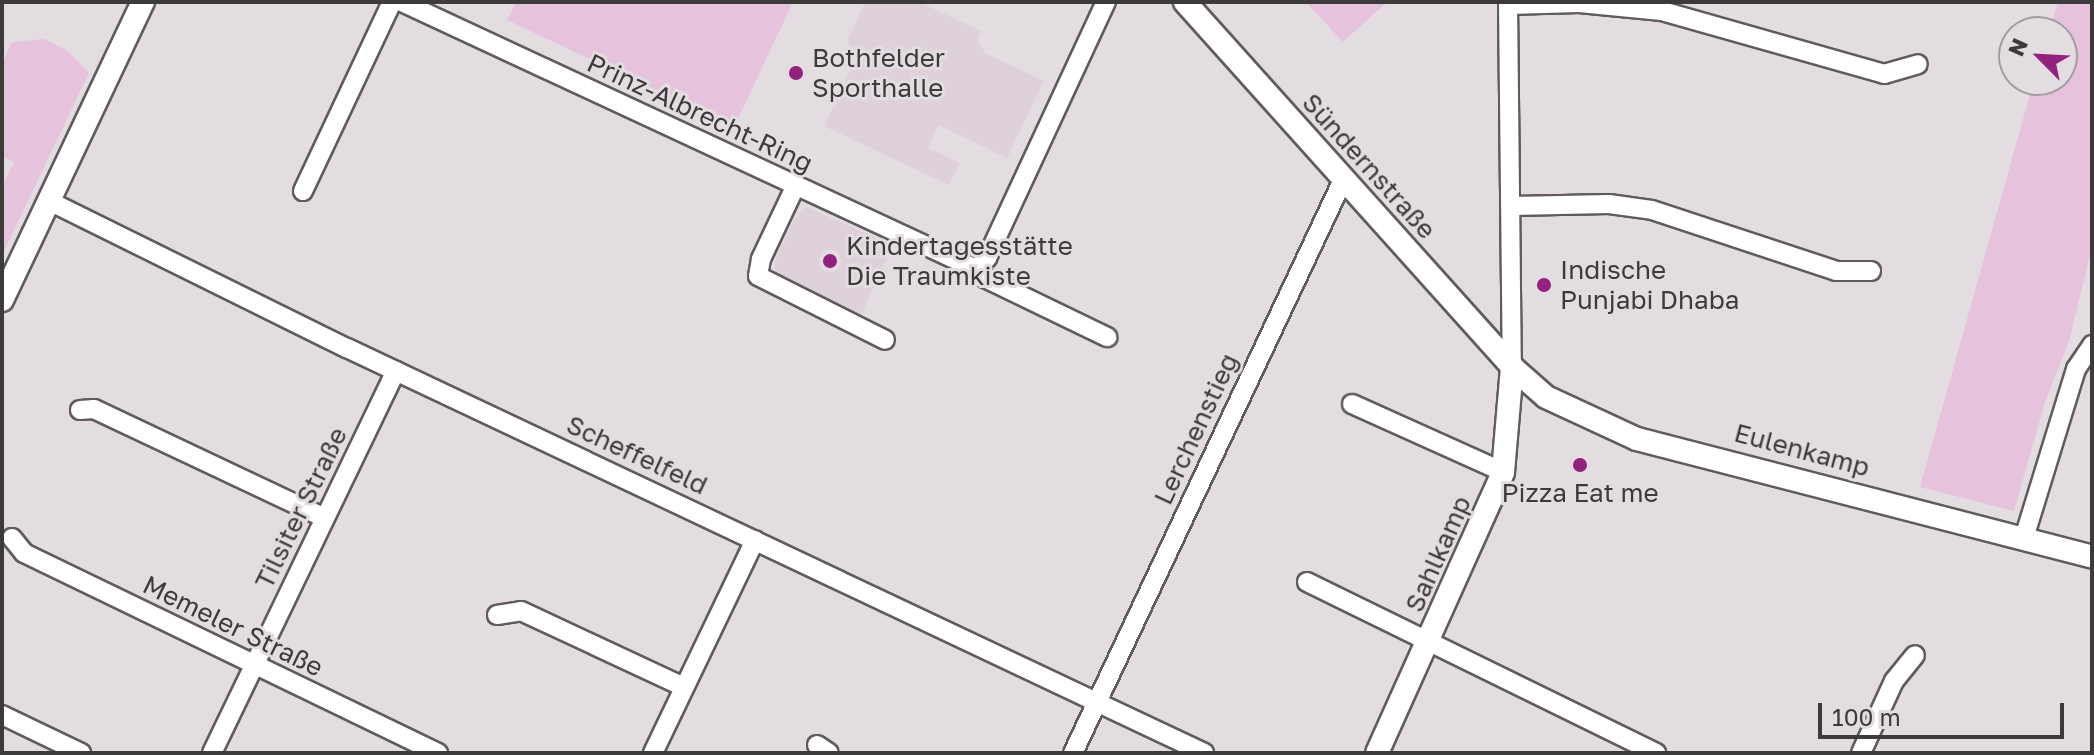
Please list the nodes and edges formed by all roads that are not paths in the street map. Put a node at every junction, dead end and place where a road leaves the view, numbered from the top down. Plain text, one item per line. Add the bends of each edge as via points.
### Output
1 (143, 2) edge
2 (392, 2) edge
3 (402, 2) edge
4 (1106, 2) edge
5 (1185, 2) edge
6 (1508, 4) edge
7 (1918, 64) dead end
8 (1344, 178) junction
9 (795, 187) junction
10 (303, 191) dead end
11 (49, 201) junction
12 (1512, 206) junction
13 (976, 269) junction
14 (1871, 271) dead end
15 (2, 300) edge
16 (1107, 337) dead end
17 (885, 340) dead end
18 (2092, 345) edge
19 (1512, 367) junction
20 (396, 371) junction
21 (1352, 404) dead end
22 (80, 410) dead end
23 (1503, 472) junction
24 (325, 518) junction
25 (12, 538) dead end
26 (2024, 538) junction
27 (755, 540) junction
28 (2092, 557) edge
29 (1307, 582) dead end
30 (497, 615) dead end
31 (1428, 642) junction
32 (1915, 655) dead end
33 (254, 666) junction
34 (684, 687) junction
35 (1097, 702) junction
36 (2, 715) edge
37 (81, 753) edge
38 (212, 753) edge
39 (438, 753) edge
40 (653, 753) edge
41 (1073, 753) edge
42 (1204, 753) edge
43 (1377, 753) edge
44 (1656, 753) edge
45 (1861, 753) edge

1 - 11 street
2 - 10 street
3 - 9 street, Prinz-Albrecht-Ring
4 - 13 street via 987,258
5 - 8 street, Sündernstraße
6 - 7 street via 1579,3 1662,11 1884,74
6 - 12 street
8 - 19 street, Sündernstraße
8 - 35 street, Lerchenstieg
9 - 13 street, Prinz-Albrecht-Ring
9 - 17 street via 758,276 772,288
11 - 15 street
11 - 20 street, Scheffelfeld
12 - 14 street via 1609,204 1652,210 1836,271
12 - 19 street
13 - 16 street, Prinz-Albrecht-Ring
18 - 26 street via 2076,369
19 - 23 street, Sahlkamp
19 - 26 street, Eulenkamp via 1563,407 1637,439
20 - 24 street, Tilsiter Straße
20 - 27 street, Scheffelfeld
21 - 23 street
22 - 24 street via 94,409
23 - 31 street, Sahlkamp
24 - 33 street, Tilsiter Straße
25 - 33 street, Memeler Straße via 24,553
26 - 28 street, Eulenkamp
27 - 34 street
27 - 35 street, Scheffelfeld
29 - 31 street
30 - 34 street via 521,611
31 - 43 street, Sahlkamp
31 - 44 street
32 - 45 street via 1894,681
33 - 38 street, Tilsiter Straße
33 - 39 street, Memeler Straße
34 - 40 street
35 - 41 street, Lerchenstieg
35 - 42 street, Scheffelfeld
36 - 37 street

